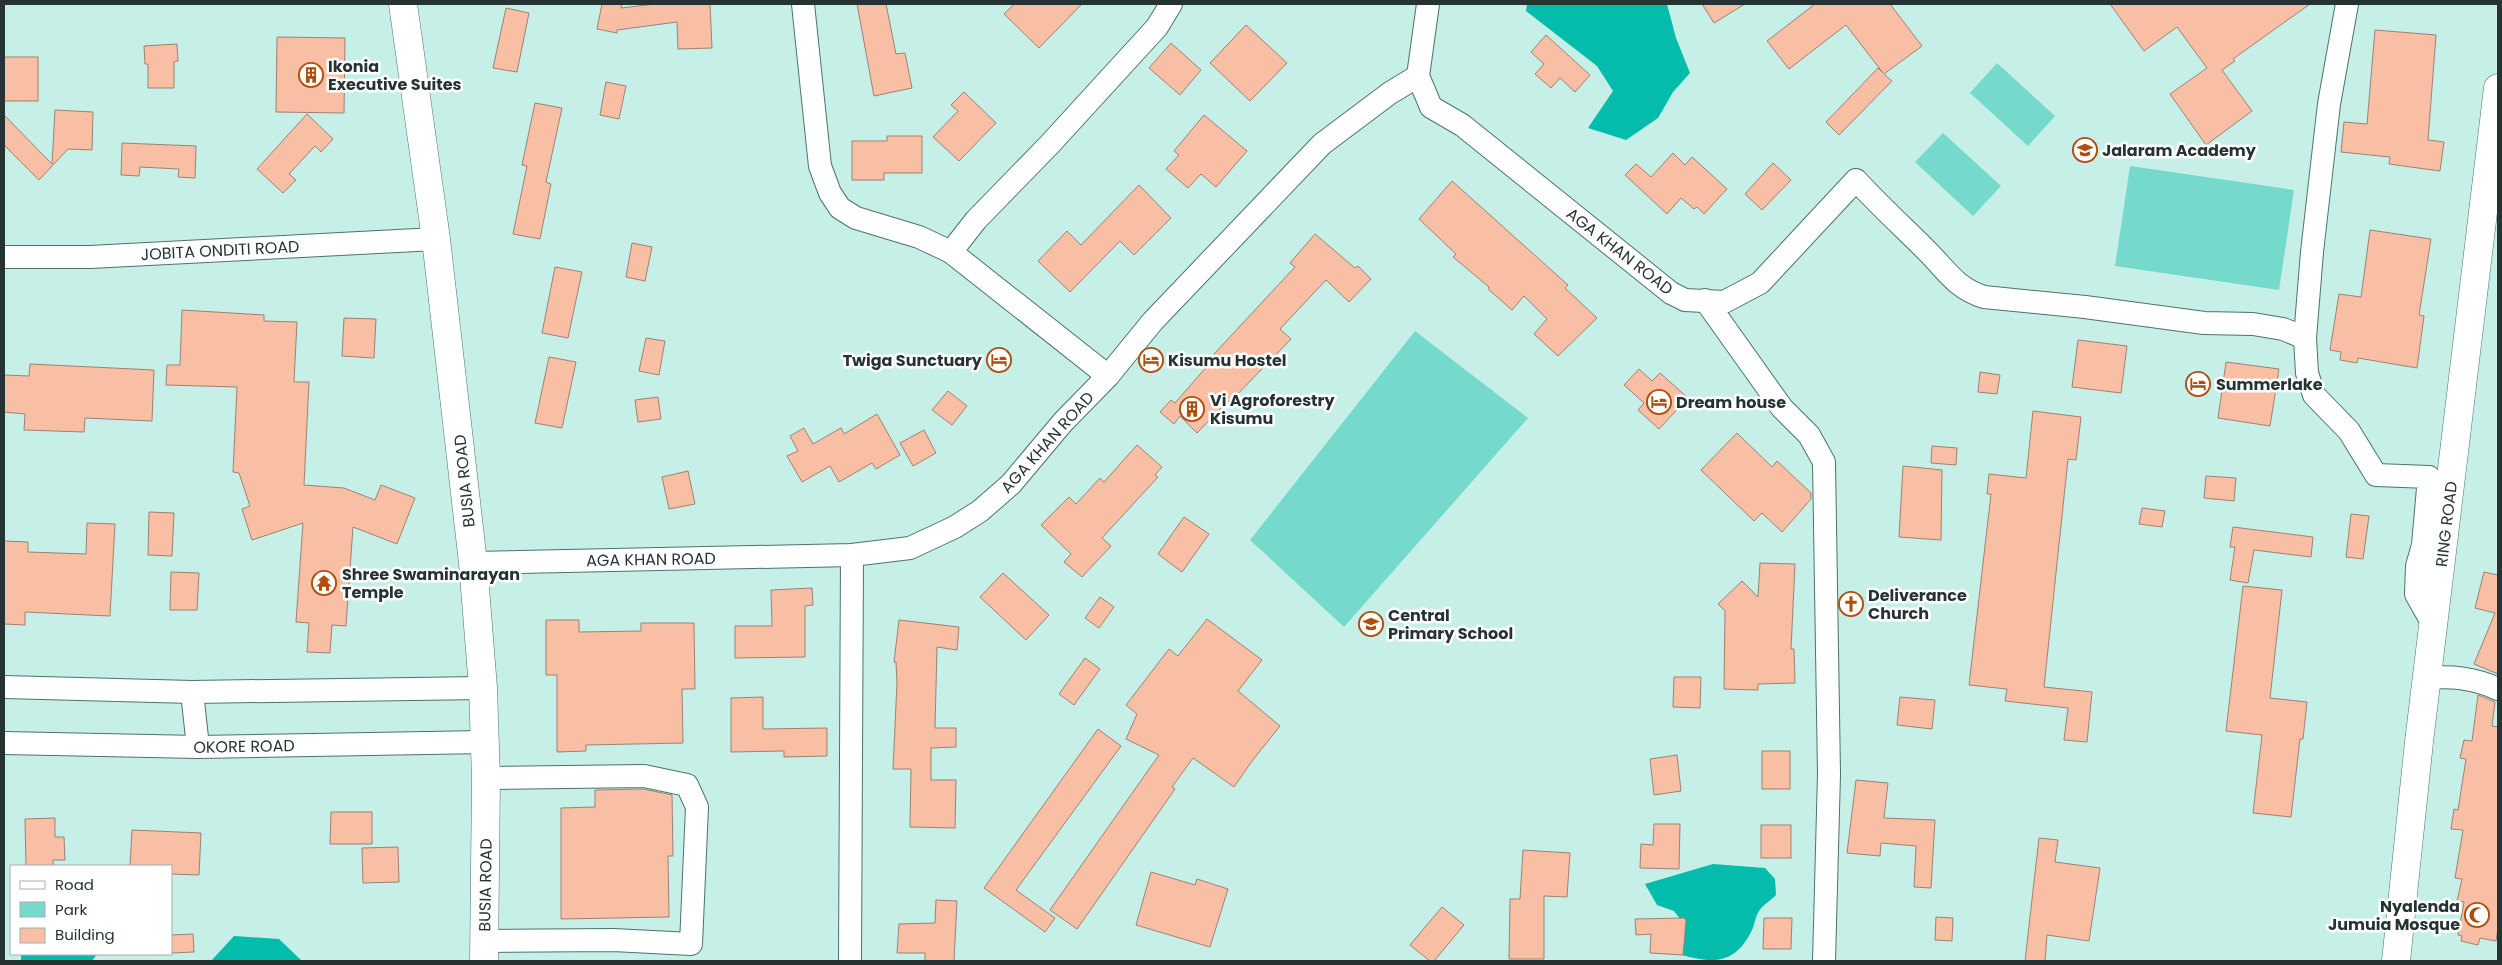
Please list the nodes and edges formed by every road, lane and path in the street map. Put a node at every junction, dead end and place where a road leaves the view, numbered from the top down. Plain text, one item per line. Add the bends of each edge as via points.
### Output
1 (403, 4) edge
2 (803, 4) edge
3 (1171, 4) edge
4 (1428, 4) edge
5 (2347, 4) edge
6 (1418, 76) junction
7 (2498, 88) edge
8 (436, 239) junction
9 (951, 252) junction
10 (4, 257) edge
11 (1705, 300) junction
12 (2305, 338) junction
13 (1108, 376) junction
14 (852, 555) junction
15 (473, 563) junction
16 (2434, 626) junction
17 (2427, 678) junction
18 (4, 687) edge
19 (483, 688) junction
20 (2498, 689) edge
21 (192, 692) junction
22 (485, 742) junction
23 (4, 743) edge
24 (198, 747) junction
25 (486, 778) junction
26 (484, 951) edge
27 (850, 961) edge
28 (1824, 961) edge
29 (2396, 961) edge

1 - 8 main road, BUSIA ROAD
2 - 9 street via 820,166 830,193 840,208 856,218 919,237
3 - 9 street via 1157,27 976,220
4 - 6 street
5 - 12 street via 2328,104
6 - 11 street, AGA KHAN ROAD via 1431,107 1462,125 1671,293 1685,300
6 - 13 street, AGA KHAN ROAD via 1322,144 1154,321
7 - 16 main road, RING ROAD
8 - 10 street, JOBITA ONDITI ROAD via 90,257
8 - 15 main road, BUSIA ROAD
9 - 13 street
11 - 12 street, AGA KHAN ROAD via 1724,302 1760,283 1856,180 1968,292 1984,297 2085,306 2204,323 2253,324 2283,329
11 - 28 street via 1782,408 1809,435 1824,462 1829,774
12 - 16 street via 2306,373 2314,396 2349,431 2376,475 2430,477 2423,544 2416,566 2416,594
13 - 14 street, AGA KHAN ROAD via 1063,422 1011,484 980,511 910,548
14 - 15 street, AGA KHAN ROAD
14 - 27 street
15 - 19 main road, BUSIA ROAD
16 - 17 main road, RING ROAD
17 - 20 street via 2453,676
17 - 29 main road, RING ROAD
18 - 21 street
19 - 21 street
19 - 22 main road, BUSIA ROAD
21 - 24 street
22 - 24 street, OKORE ROAD
22 - 25 main road, BUSIA ROAD
23 - 24 street, OKORE ROAD
25 - 26 main road, BUSIA ROAD
25 - 26 street via 644,776 687,785 697,807 691,944 613,940

